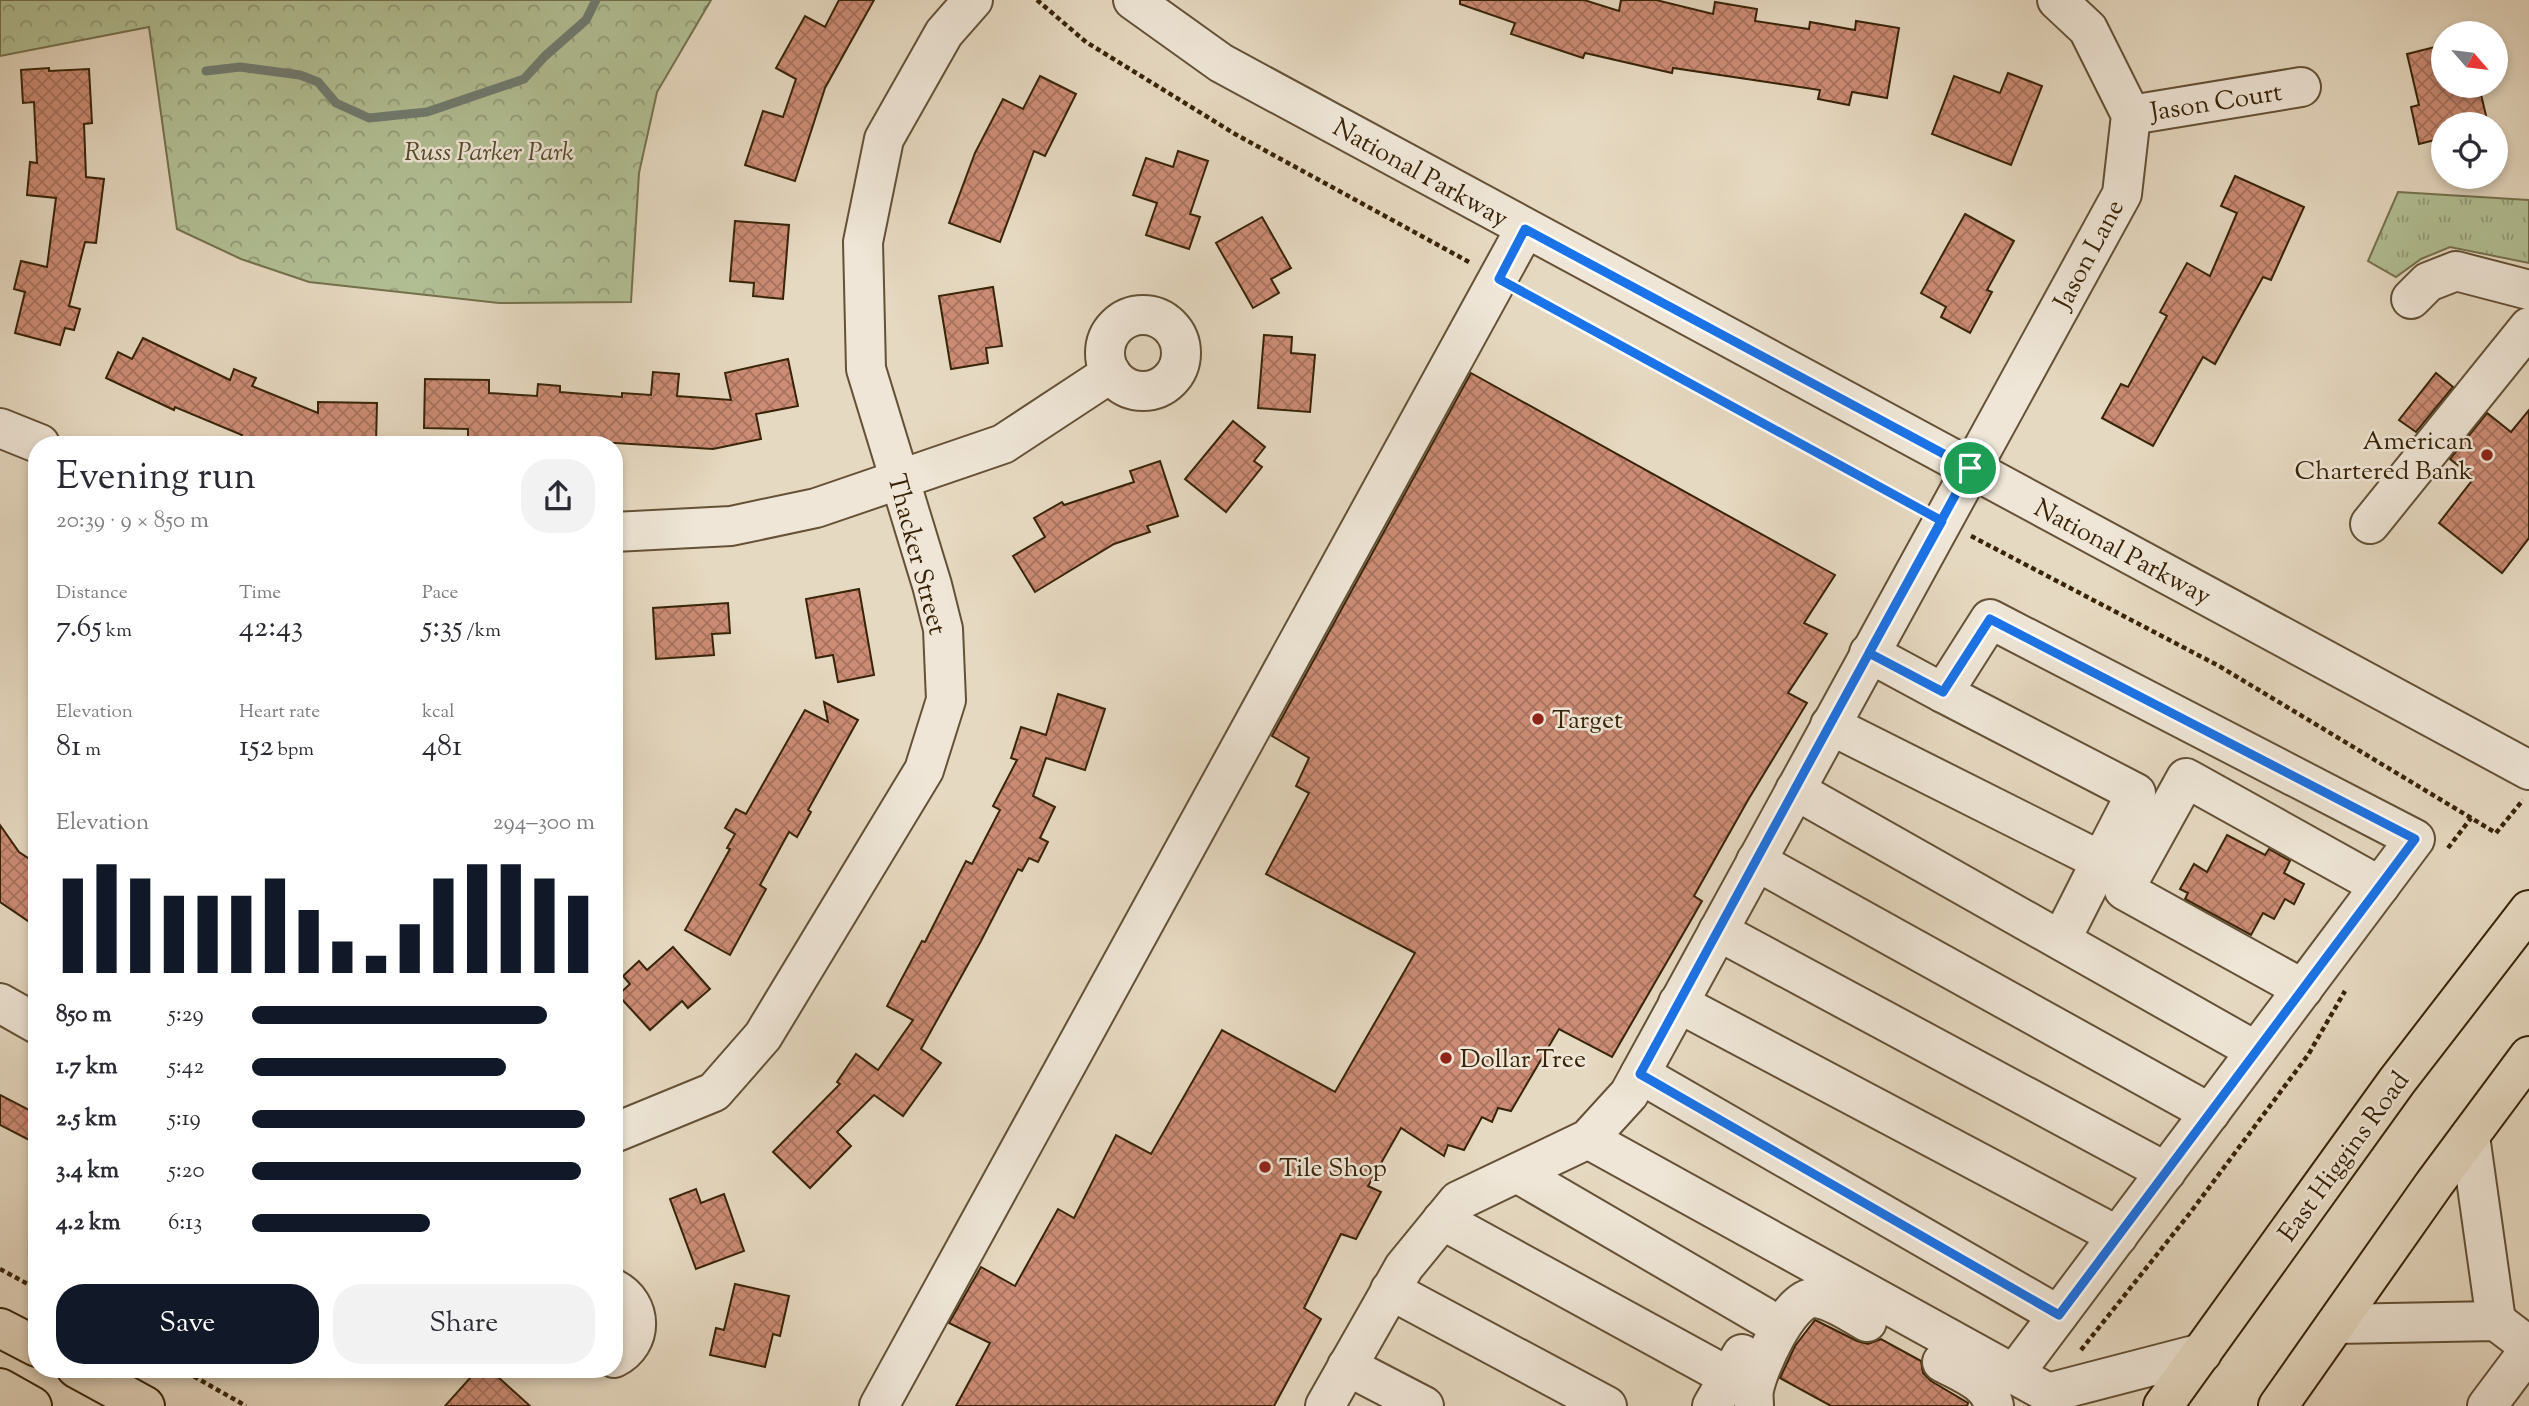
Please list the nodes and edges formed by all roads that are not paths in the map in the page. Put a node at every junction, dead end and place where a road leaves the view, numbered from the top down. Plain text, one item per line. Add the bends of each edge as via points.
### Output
1 (973, 0) edge
2 (1133, 0) edge
3 (2057, 0) edge
4 (2301, 87) dead end
5 (2131, 115) junction
6 (1525, 229) junction
7 (2529, 290) edge
8 (2411, 299) dead end
9 (2529, 327) edge
10 (1111, 373) dead end
11 (0, 428) edge
12 (28, 439) edge
13 (1970, 468) junction
14 (899, 481) junction
15 (2370, 524) dead end
16 (623, 532) edge
17 (1869, 653) junction
18 (1943, 692) junction
19 (1830, 725) junction
20 (2529, 770) edge
21 (1795, 790) junction
22 (1756, 861) junction
23 (2101, 861) junction
24 (2380, 886) junction
25 (2529, 910) edge
26 (1718, 931) junction
27 (2061, 940) junction
28 (2303, 989) junction
29 (0, 1003) edge
30 (1678, 1003) junction
31 (28, 1019) edge
32 (2256, 1051) junction
33 (2529, 1056) edge
34 (1640, 1074) junction
35 (2210, 1113) junction
36 (623, 1129) edge
37 (2470, 1136) junction
38 (1588, 1139) junction
39 (2166, 1172) junction
40 (1517, 1173) junction
41 (1442, 1220) junction
42 (2118, 1236) junction
43 (1800, 1256) junction
44 (1390, 1290) junction
45 (623, 1295) edge
46 (2059, 1315) junction
47 (1764, 1317) junction
48 (2496, 1321) junction
49 (2336, 1324) junction
50 (0, 1328) edge
51 (28, 1343) edge
52 (2529, 1348) edge
53 (623, 1352) edge
54 (2202, 1353) junction
55 (1347, 1366) junction
56 (2014, 1374) junction
57 (94, 1378) edge
58 (0, 1388) edge
59 (1721, 1392) edge
60 (2051, 1399) edge
61 (32, 1406) edge
62 (145, 1406) edge
63 (879, 1406) edge
64 (1325, 1406) edge
65 (1424, 1406) edge
66 (1606, 1406) edge
67 (1754, 1406) edge
68 (1994, 1406) edge
69 (2163, 1406) edge
70 (2278, 1406) edge
71 (2487, 1406) edge

1 - 14 street, Thacker Street via 944,33 884,139 863,242 866,369
2 - 6 street, National Parkway via 1221,63
3 - 5 street via 2088,29
4 - 5 street, Jason Court
5 - 13 street, Jason Lane via 2122,194
6 - 13 street, National Parkway
6 - 63 street
7 - 8 street via 2456,271 2428,282
9 - 15 street
10 - 14 street via 1003,444
11 - 12 street
13 - 17 street, Jason Lane
13 - 20 street, National Parkway
14 - 16 street via 816,508 731,526
14 - 36 street, Thacker Street via 943,629 946,700 924,770 763,1036 714,1092
17 - 18 street
17 - 19 street, Jason Lane
18 - 23 street via 2136,793
18 - 24 street via 1990,619 2415,839
19 - 21 street, Jason Lane
19 - 23 street
21 - 22 street, Jason Lane
21 - 27 street
22 - 26 street, Jason Lane
22 - 35 street
23 - 27 street
24 - 28 street
24 - 28 street via 2186,778 2124,890
25 - 54 main road, East Higgins Road via 2397,1080
26 - 30 street, Jason Lane
26 - 39 street
27 - 32 street
28 - 32 street
29 - 31 street
30 - 34 street, Jason Lane
30 - 42 street
32 - 35 street
33 - 37 main road
34 - 38 street, Jason Lane via 1629,1094
34 - 46 street
35 - 39 street
37 - 48 street
37 - 49 main road
38 - 40 street
38 - 43 street
39 - 42 street
40 - 41 street via 1458,1201
40 - 47 street
41 - 44 street
41 - 59 street
42 - 46 street
43 - 47 street
43 - 56 street
44 - 55 street
44 - 66 street
45 - 53 street via 635,1310 637,1323 635,1336
46 - 56 street
47 - 59 street
48 - 49 street
48 - 52 street
49 - 70 main road
50 - 51 main road
52 - 71 street
54 - 60 street
54 - 69 main road, East Higgins Road
55 - 64 street
55 - 65 street
56 - 60 street
57 - 62 main road
58 - 61 main road
67 - 68 street via 1759,1375 1779,1331 1802,1300 1812,1298 1824,1299 1975,1380 1987,1390

